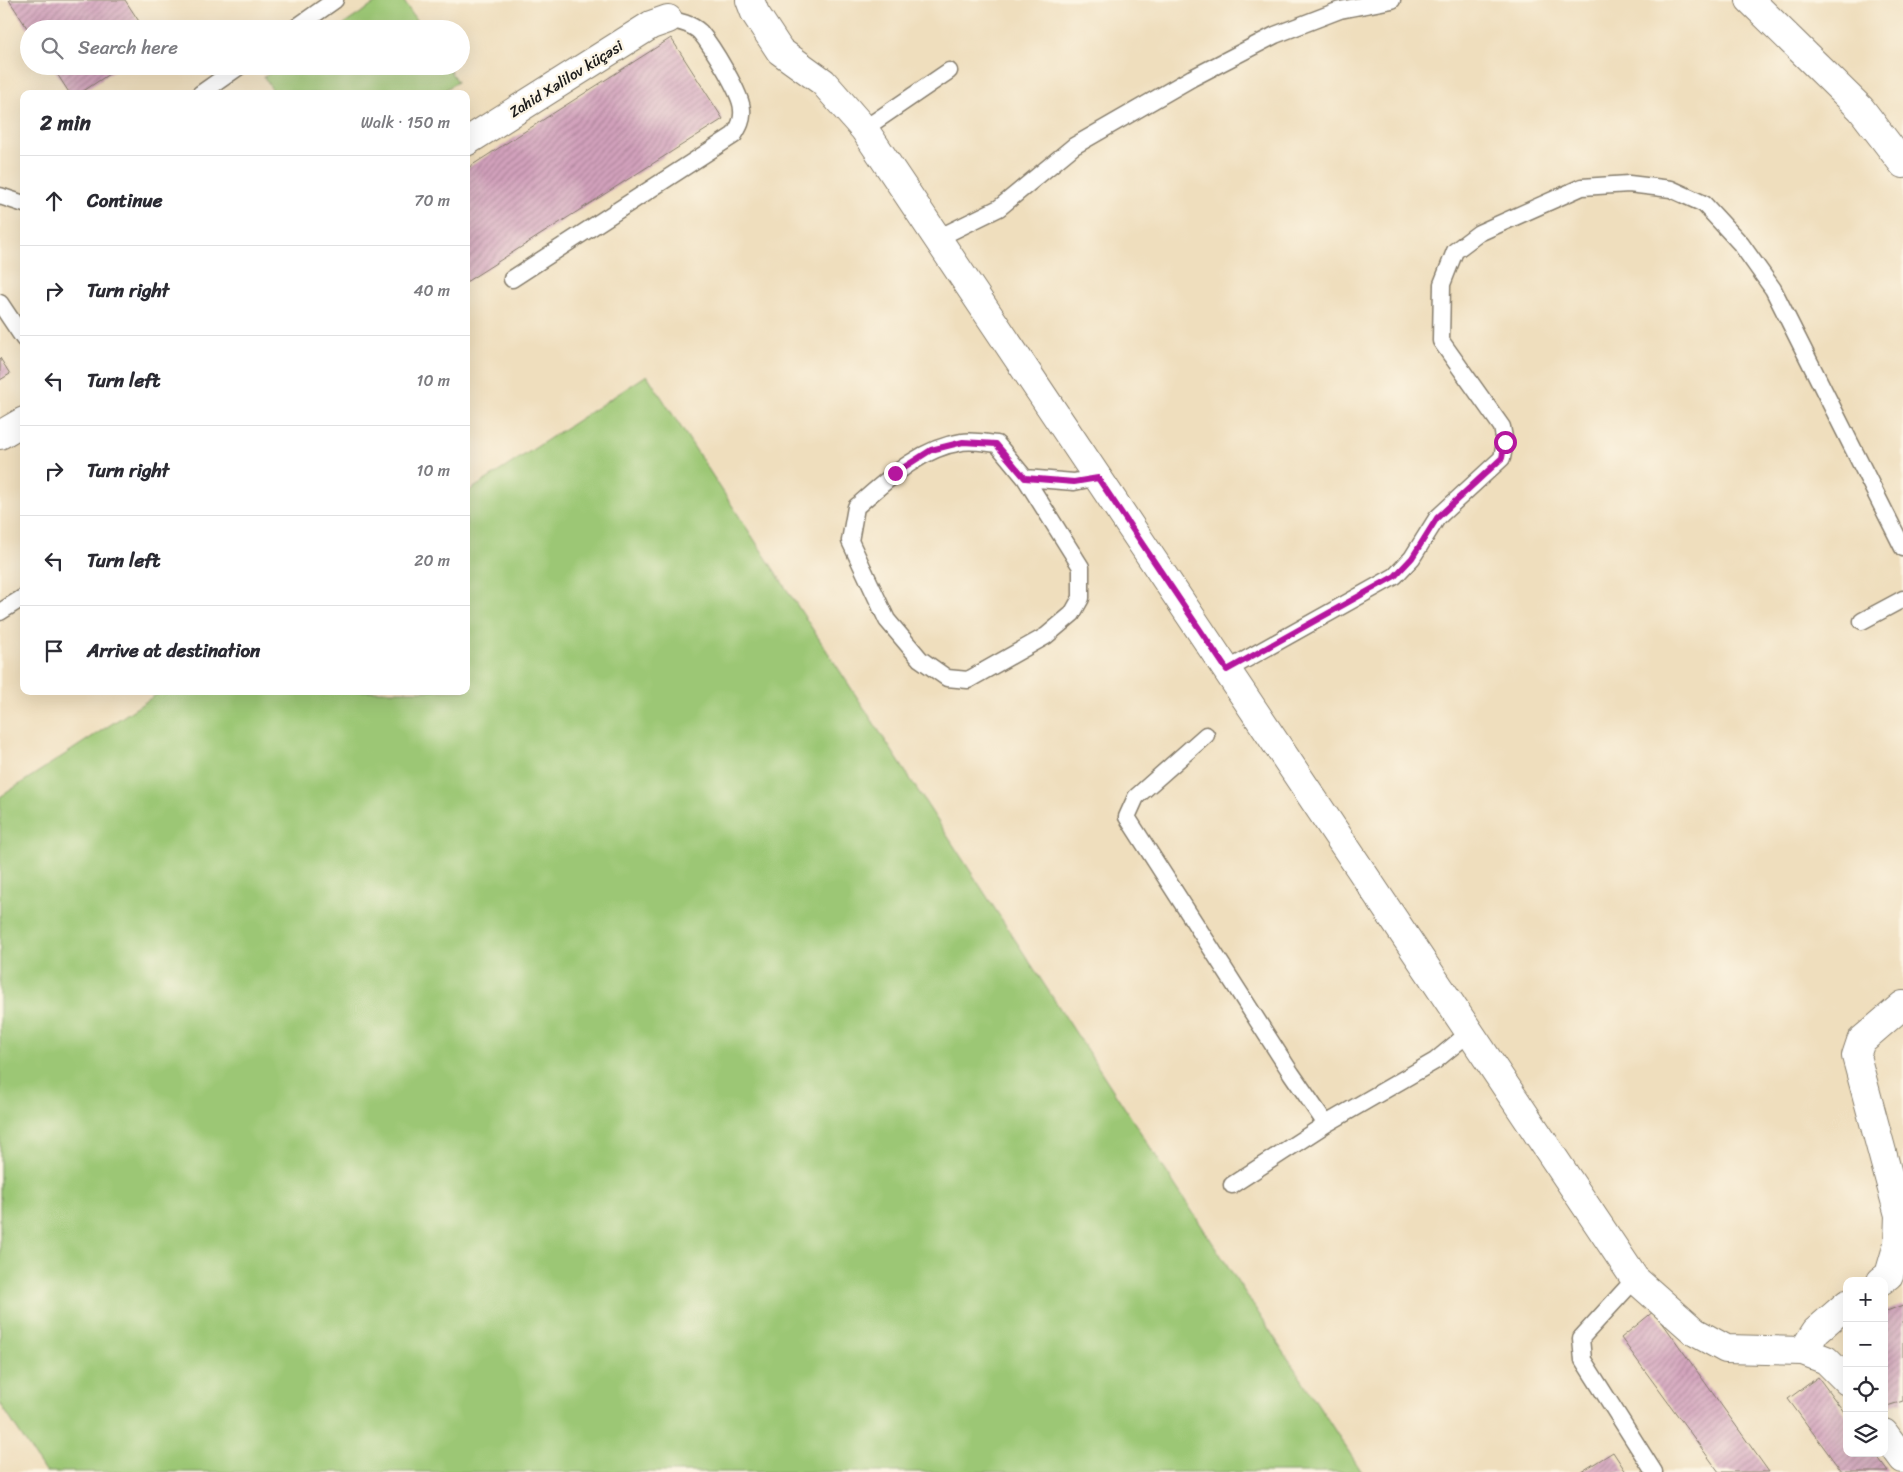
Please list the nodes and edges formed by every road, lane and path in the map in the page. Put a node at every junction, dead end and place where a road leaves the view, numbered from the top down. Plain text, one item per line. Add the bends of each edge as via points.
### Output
1 (335, 0) edge
2 (750, 0) edge
3 (1392, 0) edge
4 (1750, 0) edge
5 (668, 19) joint
6 (307, 20) edge
7 (949, 71) dead end
8 (227, 75) edge
9 (206, 90) edge
10 (864, 129) junction
11 (470, 139) edge
12 (1903, 164) edge
13 (0, 196) edge
14 (20, 203) edge
15 (938, 238) junction
16 (512, 279) dead end
17 (0, 303) edge
18 (20, 332) edge
19 (20, 423) edge
20 (0, 435) edge
21 (1025, 478) junction
22 (1098, 478) junction
23 (1903, 548) edge
24 (1903, 599) edge
25 (20, 600) edge
26 (0, 612) edge
27 (1862, 622) dead end
28 (1227, 670) junction
29 (1206, 735) dead end
30 (1903, 1005) edge
31 (1470, 1032) junction
32 (1326, 1124) junction
33 (1232, 1185) dead end
34 (1891, 1278) edge
35 (1635, 1279) junction
36 (1843, 1307) edge
37 (1804, 1350) junction
38 (1843, 1377) edge
39 (1888, 1438) edge
40 (1903, 1459) edge
41 (1654, 1472) edge

1 - 6 lane
2 - 10 street via 754,12 780,51 823,82
3 - 15 lane via 1340,10 1276,35 1209,70 1074,146 999,208
4 - 12 street via 1862,109
5 - 11 street, Zahid Xəlilov küçəsi via 652,25
5 - 16 lane via 699,31 737,91 742,109 741,124 734,135
7 - 10 lane
8 - 9 lane
10 - 15 street
13 - 14 lane
15 - 22 street
17 - 18 lane
19 - 20 street
21 - 21 lane via 996,444 963,442 931,450 895,473 856,507 850,541 887,620 920,659 948,678 968,680 1046,636 1072,614 1081,598 1081,567
21 - 22 lane via 1074,482
22 - 28 street
23 - 28 lane via 1773,289 1741,244 1704,204 1671,188 1629,184 1582,187 1479,233 1456,251 1442,284 1441,341 1502,427 1505,442 1502,458 1443,512 1412,558 1395,576
24 - 27 lane
25 - 26 lane
28 - 31 street
29 - 32 lane via 1136,797 1127,817
30 - 34 street via 1861,1041 1856,1056 1900,1215
31 - 32 lane via 1434,1061
31 - 35 street
32 - 33 lane
35 - 37 street via 1695,1332 1726,1349
35 - 41 lane via 1581,1338 1583,1360
36 - 37 street via 1816,1331
37 - 38 street via 1826,1360
39 - 40 street

